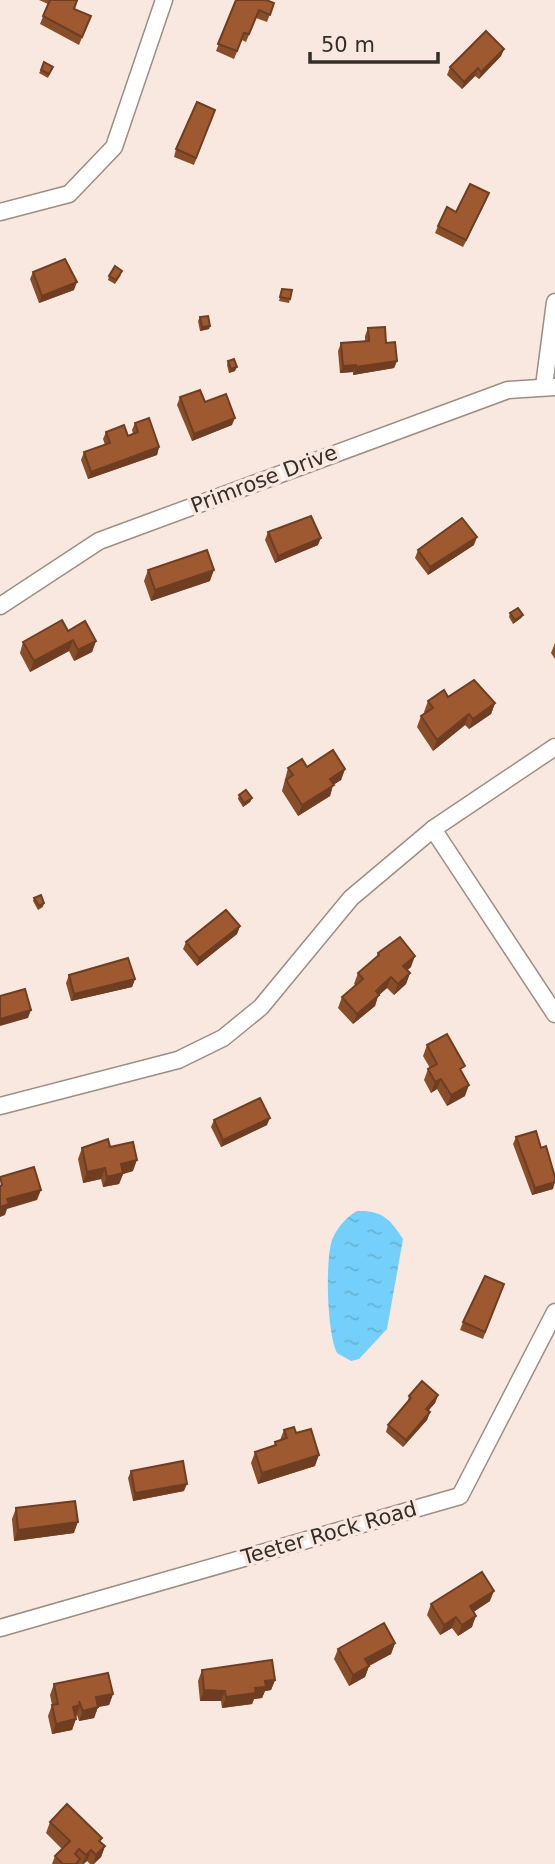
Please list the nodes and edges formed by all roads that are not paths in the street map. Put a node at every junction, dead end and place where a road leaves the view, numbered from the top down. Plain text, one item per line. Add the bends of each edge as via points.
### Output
1 (164, 0) edge
2 (0, 212) edge
3 (555, 302) edge
4 (549, 387) edge
5 (0, 606) edge
6 (555, 747) edge
7 (433, 829) junction
8 (555, 1014) edge
9 (0, 1106) edge
10 (555, 1312) edge
11 (0, 1628) edge

1 - 2 street via 114,147 69,194
3 - 4 street
4 - 5 street, Primrose Drive via 508,390 99,541
6 - 7 street
7 - 8 street
7 - 9 street via 351,898 261,1007 223,1038 178,1060
10 - 11 street, Teeter Rock Road via 460,1496

